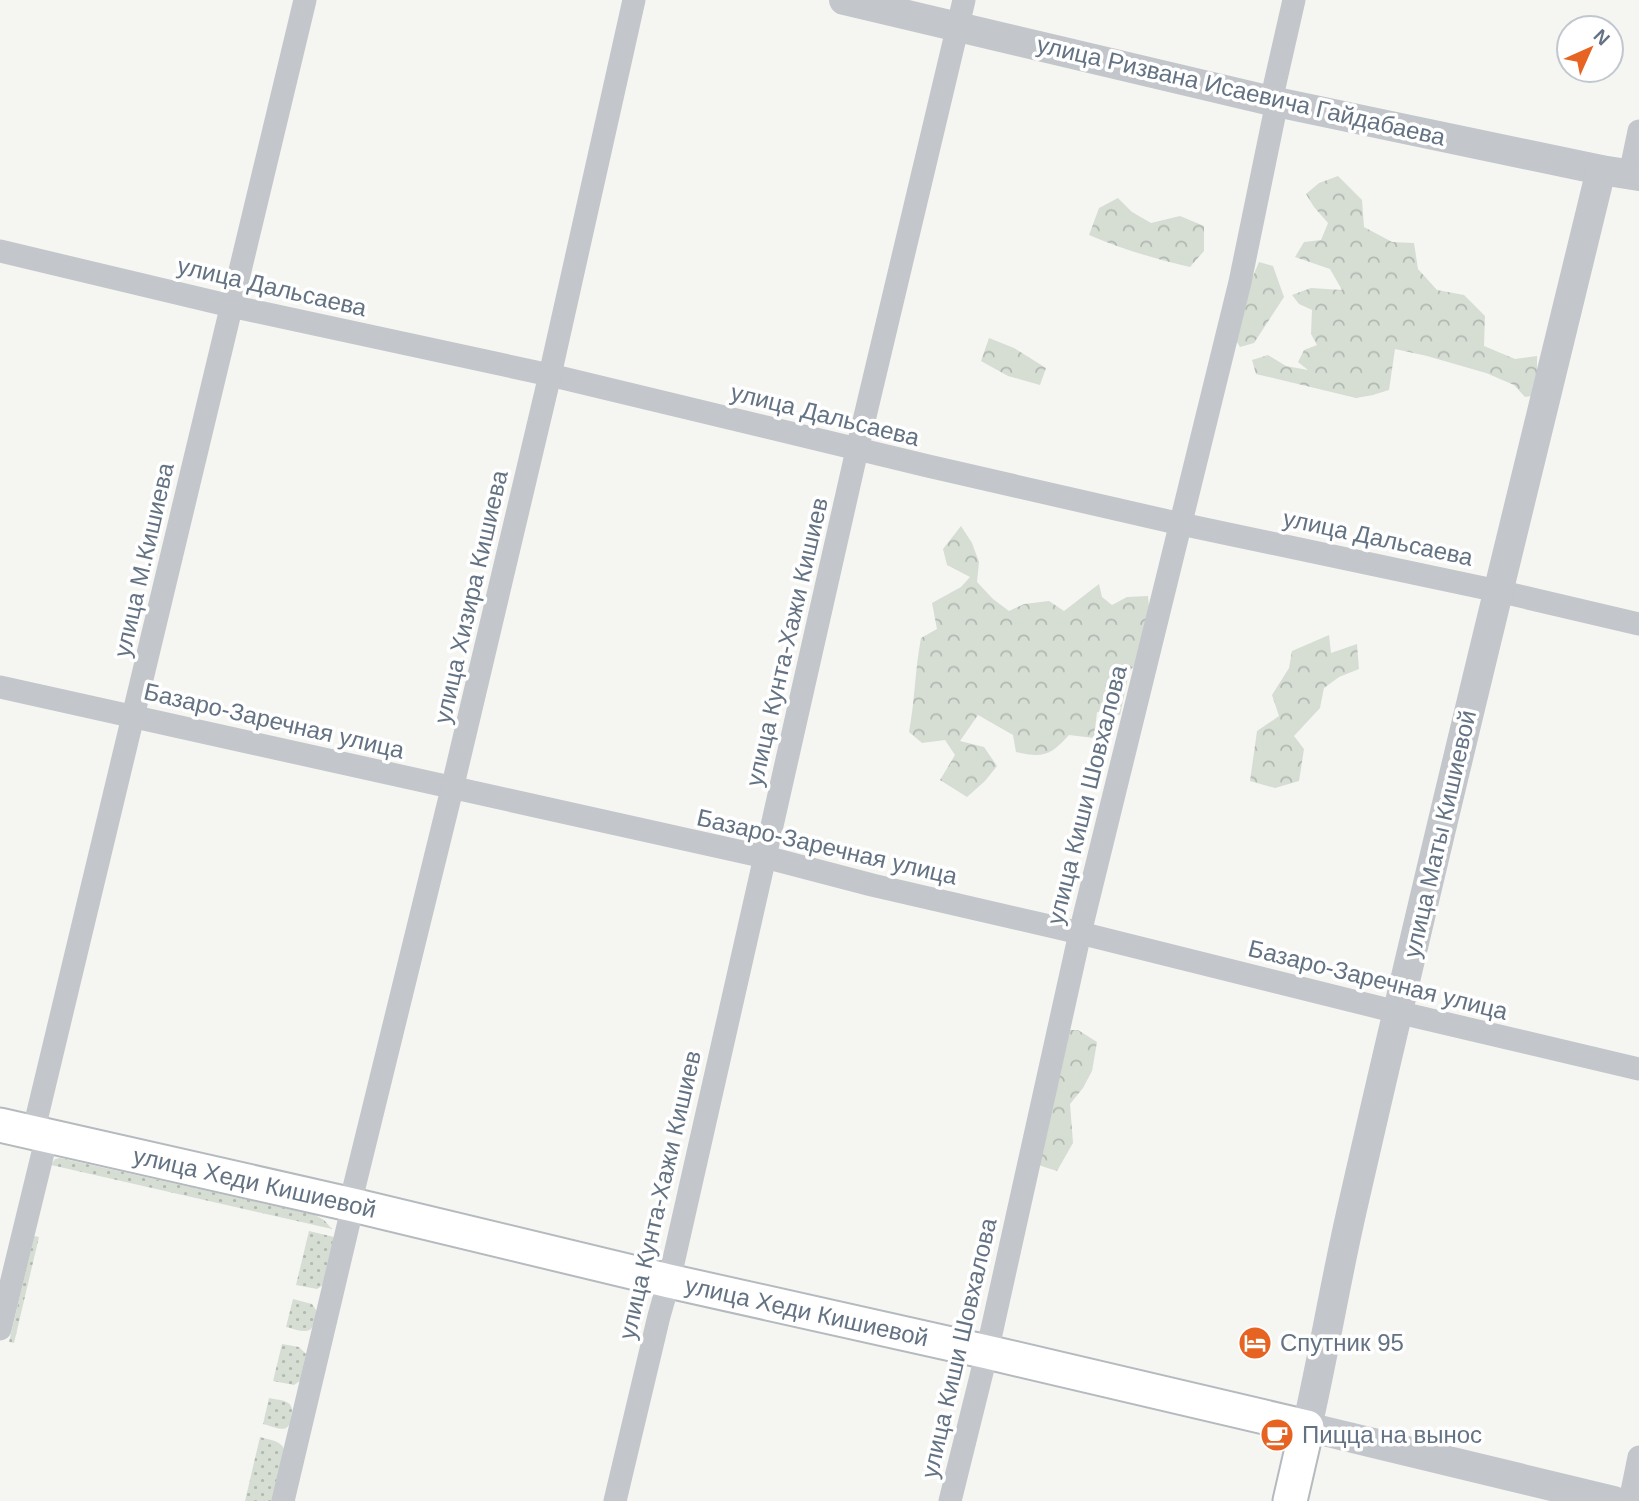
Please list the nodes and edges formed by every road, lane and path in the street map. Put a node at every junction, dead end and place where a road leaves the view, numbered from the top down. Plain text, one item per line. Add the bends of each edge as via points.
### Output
1 (305, 0) edge
2 (634, 0) edge
3 (844, 0) edge
4 (1294, 0) edge
5 (961, 13) edge
6 (1274, 102) junction
7 (1639, 131) edge
8 (1601, 170) junction
9 (1635, 175) edge
10 (0, 251) edge
11 (231, 306) junction
12 (551, 375) junction
13 (857, 450) junction
14 (1181, 524) junction
15 (1498, 591) junction
16 (1639, 624) edge
17 (0, 687) edge
18 (134, 717) junction
19 (453, 789) junction
20 (765, 857) junction
21 (1080, 933) junction
22 (1398, 1012) junction
23 (1639, 1069) edge
24 (0, 1125) edge
25 (40, 1134) junction
26 (352, 1205) junction
27 (669, 1281) junction
28 (0, 1329) edge
29 (986, 1352) junction
30 (1307, 1427) junction
31 (1639, 1457) edge
32 (283, 1501) edge
33 (615, 1501) edge
34 (950, 1501) edge
35 (1290, 1501) edge
36 (1614, 1501) edge
37 (1630, 1501) edge

1 - 11 street, улица М.Кишиева
2 - 12 street, улица Хизира Кишиева
3 - 5 street, улица Ризвана Исаевича Гайдабаева
4 - 6 street, улица Киши Шовхалова
5 - 6 street, улица Ризвана Исаевича Гайдабаева
5 - 13 street, улица Кунта-Хажи Кишиев
6 - 8 street, улица Ризвана Исаевича Гайдабаева
6 - 14 street, улица Киши Шовхалова via 1240,282
7 - 9 street
8 - 9 street, улица Ризвана Исаевича Гайдабаева
8 - 15 street, улица Маты Кишиевой
10 - 11 street, улица Дальсаева
11 - 12 street, улица Дальсаева
11 - 18 street, улица М.Кишиева
12 - 13 street, улица Дальсаева
12 - 19 street, улица Хизира Кишиева
13 - 14 street, улица Дальсаева
13 - 20 street, улица Кунта-Хажи Кишиев
14 - 15 street, улица Дальсаева
14 - 21 street, улица Киши Шовхалова
15 - 16 street, улица Дальсаева
15 - 22 street, улица Маты Кишиевой
17 - 18 street, Базаро-Заречная улица
18 - 19 street, Базаро-Заречная улица
18 - 25 street, улица М.Кишиева
19 - 20 street, Базаро-Заречная улица
19 - 26 street, улица Хизира Кишиева
20 - 21 street, Базаро-Заречная улица
20 - 27 street, улица Кунта-Хажи Кишиев
21 - 22 street, Базаро-Заречная улица
21 - 29 street, улица Киши Шовхалова
22 - 23 street, Базаро-Заречная улица
22 - 30 street, улица Маты Кишиевой
24 - 25 main road, улица Хеди Кишиевой
25 - 26 main road, улица Хеди Кишиевой
25 - 28 street, улица М.Кишиева
26 - 27 main road, улица Хеди Кишиевой
26 - 32 street, улица Хизира Кишиева
27 - 29 main road, улица Хеди Кишиевой
27 - 33 street, улица Кунта-Хажи Кишиев
29 - 30 main road, улица Хеди Кишиевой
29 - 34 street, улица Киши Шовхалова
30 - 35 main road, улица Маты Кишиевой
30 - 36 street, улица Хеди Кишиевой
31 - 37 street

